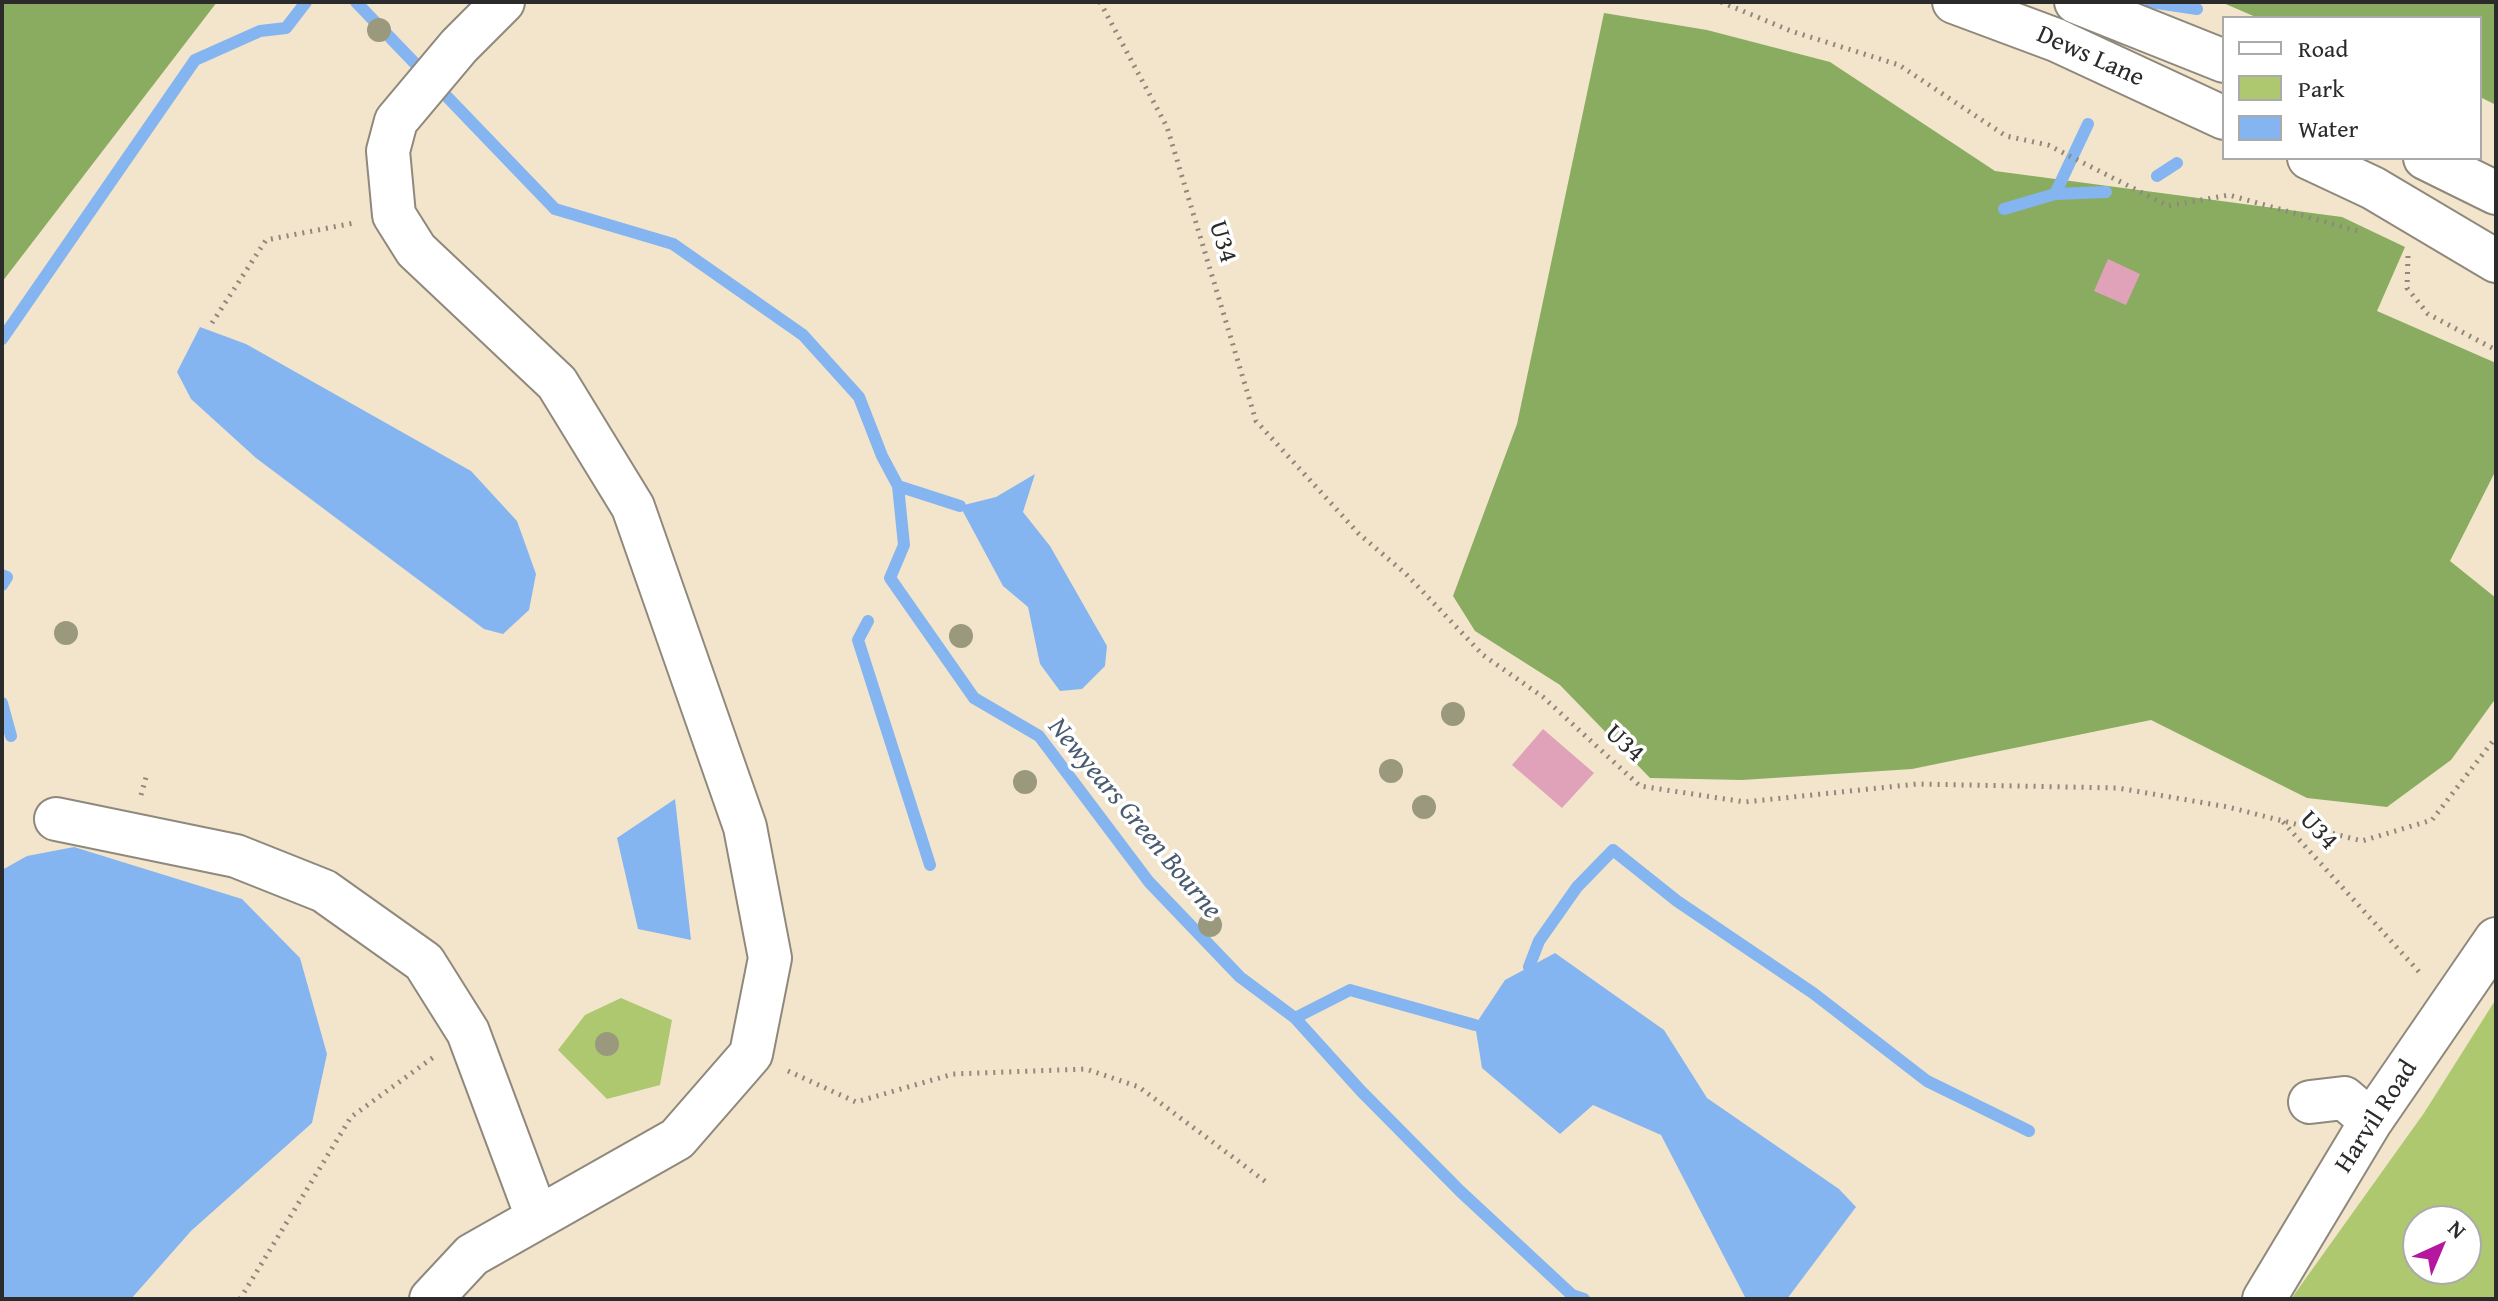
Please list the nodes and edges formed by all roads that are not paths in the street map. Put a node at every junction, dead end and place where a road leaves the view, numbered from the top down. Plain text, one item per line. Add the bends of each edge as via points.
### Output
1 (503, 2) edge
2 (1956, 2) edge
3 (2076, 2) edge
4 (2222, 60) edge
5 (2222, 117) edge
6 (2313, 160) edge
7 (2429, 160) edge
8 (2496, 193) edge
9 (2496, 261) edge
10 (56, 819) dead end
11 (2496, 939) edge
12 (2310, 1102) dead end
13 (2371, 1121) junction
14 (537, 1217) junction
15 (431, 1299) edge
16 (2264, 1299) edge

1 - 14 street via 396,121 388,151 394,215 416,250 557,383 633,507 745,827 770,958 751,1054 677,1139
2 - 5 street, Dews Lane via 2056,40
3 - 4 street
6 - 9 street via 2373,188
7 - 8 street
10 - 14 street via 236,856 324,891 424,962 468,1032
11 - 13 street, Harvil Road
12 - 13 street via 2344,1098
13 - 16 street, Harvil Road
14 - 15 street via 472,1255

